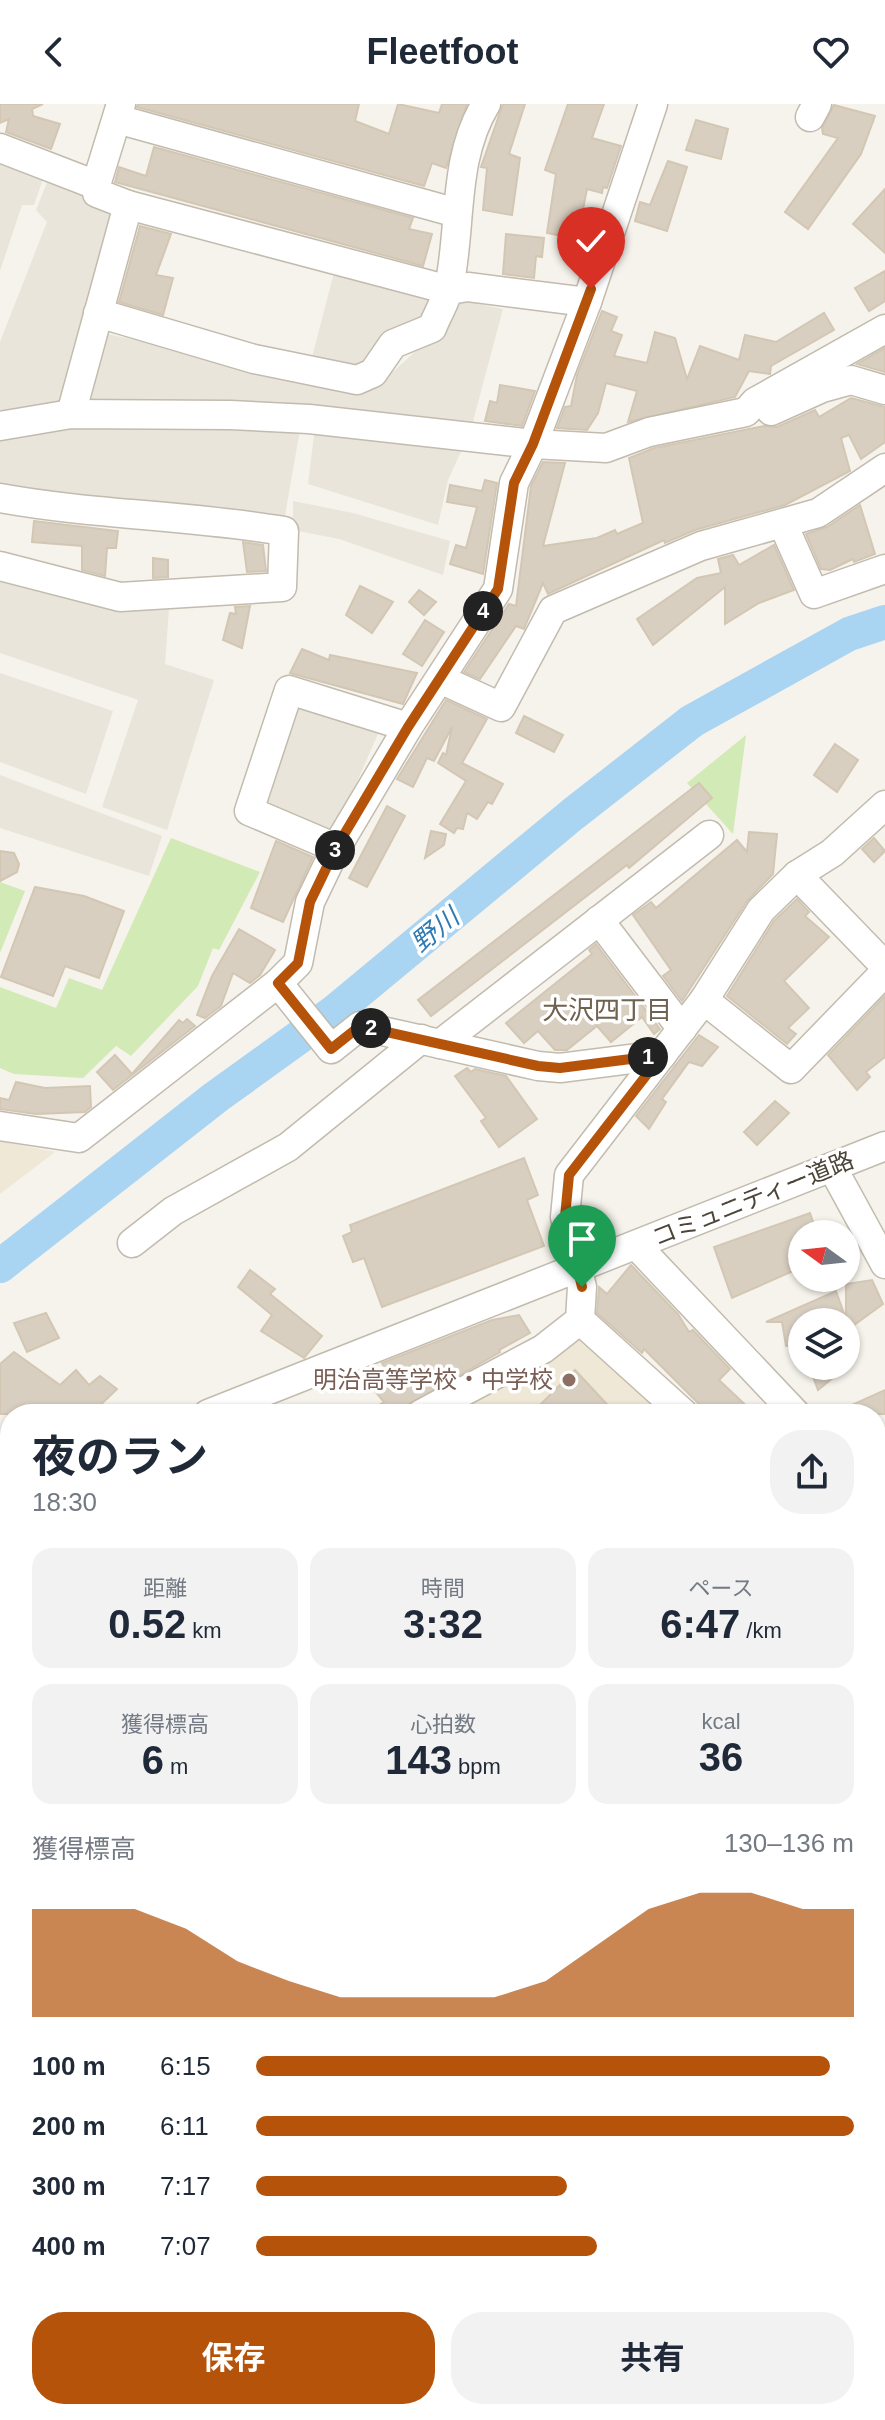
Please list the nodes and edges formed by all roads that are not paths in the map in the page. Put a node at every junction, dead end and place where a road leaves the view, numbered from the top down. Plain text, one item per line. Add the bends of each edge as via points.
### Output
1 (486, 104) edge
2 (653, 104) edge
3 (119, 112) edge
4 (0, 148) edge
5 (96, 185) junction
6 (128, 205) junction
7 (457, 213) junction
8 (449, 290) junction
9 (587, 302) junction
10 (98, 313) junction
11 (885, 329) edge
12 (885, 390) edge
13 (746, 412) junction
14 (71, 414) junction
15 (0, 426) edge
16 (533, 444) junction
17 (885, 468) edge
18 (0, 498) edge
19 (783, 524) junction
20 (0, 566) edge
21 (885, 569) edge
22 (440, 679) junction
23 (408, 727) junction
24 (885, 805) edge
25 (709, 835) dead end
26 (336, 848) junction
27 (797, 875) junction
28 (599, 920) junction
29 (885, 966) edge
30 (885, 972) edge
31 (280, 984) junction
32 (704, 1000) junction
33 (682, 1029) junction
34 (431, 1042) junction
35 (662, 1055) junction
36 (0, 1126) edge
37 (885, 1146) edge
38 (832, 1167) junction
39 (132, 1243) dead end
40 (637, 1246) junction
41 (885, 1264) edge
42 (575, 1268) junction
43 (580, 1320) junction
44 (233, 1404) edge
45 (440, 1404) edge
46 (673, 1404) edge
47 (787, 1404) edge

1 - 7 street via 462,172
2 - 9 street
3 - 5 street
3 - 7 street
4 - 5 street
5 - 6 street via 97,193
6 - 8 street
6 - 10 street
7 - 8 street
8 - 9 street via 468,287
8 - 10 street via 432,328 393,344 373,373 357,380 254,359
9 - 16 street
10 - 14 street
11 - 13 street
12 - 13 street via 851,380 775,411
13 - 16 street via 649,432 606,448
14 - 15 street
14 - 16 street via 309,419
16 - 22 street via 514,483 498,589
17 - 19 street via 818,513
18 - 20 street via 209,518 284,531 282,587 120,597
19 - 21 street via 814,594
19 - 22 street via 701,546 553,610 501,707
22 - 23 street
23 - 26 street
23 - 26 street via 289,690 249,811
24 - 27 street via 832,853
25 - 28 street
26 - 31 street via 310,902 298,963
27 - 29 street
27 - 32 street via 761,910
28 - 33 street
28 - 34 street
30 - 32 street via 791,1069
31 - 34 street via 331,1049 360,1026
31 - 36 street via 79,1138
32 - 33 street
33 - 35 street
34 - 35 street via 560,1068
34 - 39 street via 288,1147 173,1211
35 - 42 street via 569,1175 565,1217
37 - 38 street, コミュニティー道路
38 - 40 street, コミュニティー道路
38 - 41 street
40 - 42 street, コミュニティー道路
40 - 47 street
42 - 43 street via 582,1287
42 - 44 street, コミュニティー道路
43 - 45 street via 543,1349
43 - 46 street

